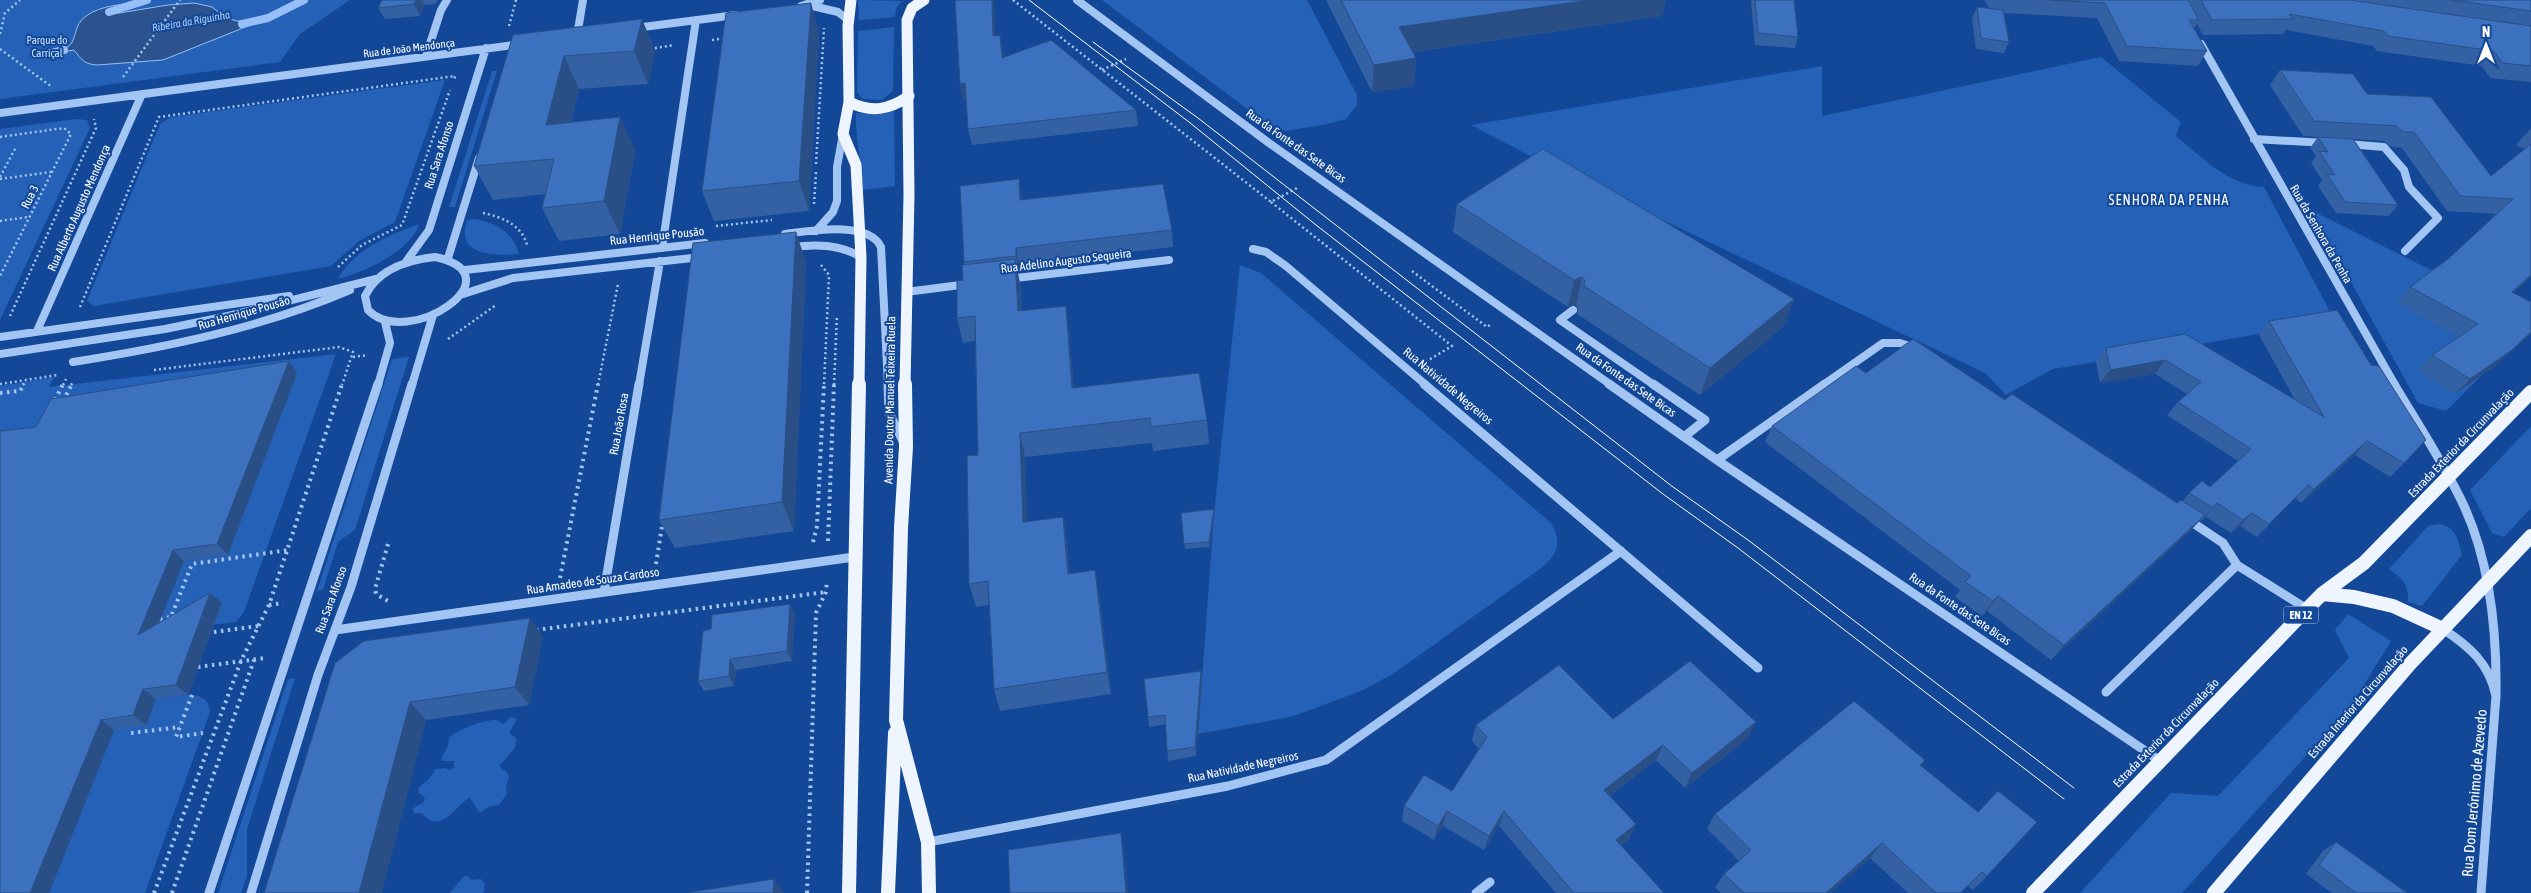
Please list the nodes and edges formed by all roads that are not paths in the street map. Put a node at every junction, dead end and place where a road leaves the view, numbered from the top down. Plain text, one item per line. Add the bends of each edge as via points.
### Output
1 (447, 0) edge
2 (583, 0) edge
3 (820, 0) edge
4 (851, 0) edge
5 (924, 0) edge
6 (1077, 0) edge
7 (1086, 4) edge
8 (808, 5) junction
9 (790, 7) edge
10 (743, 14) edge
11 (696, 20) junction
12 (848, 20) junction
13 (627, 30) edge
14 (587, 35) edge
15 (2198, 39) edge
16 (531, 42) edge
17 (486, 48) junction
18 (426, 56) junction
19 (142, 94) junction
20 (909, 96) junction
21 (849, 102) junction
22 (0, 113) edge
23 (844, 134) junction
24 (2254, 139) junction
25 (482, 148) edge
26 (816, 231) junction
27 (861, 232) junction
28 (778, 235) edge
29 (710, 243) edge
30 (662, 248) junction
31 (786, 248) edge
32 (1253, 249) dead end
33 (2405, 251) dead end
34 (708, 256) edge
35 (861, 257) junction
36 (448, 258) junction
37 (1169, 260) dead end
38 (660, 261) junction
39 (405, 263) junction
40 (465, 270) junction
41 (376, 279) junction
42 (1002, 280) edge
43 (982, 283) edge
44 (337, 289) junction
45 (906, 292) junction
46 (460, 295) junction
47 (1573, 310) edge
48 (433, 315) junction
49 (385, 322) junction
50 (37, 331) junction
51 (0, 337) edge
52 (0, 354) edge
53 (1926, 354) edge
54 (73, 362) dead end
55 (2531, 392) edge
56 (1684, 436) junction
57 (906, 447) junction
58 (1717, 460) junction
59 (2449, 478) junction
60 (2182, 516) edge
61 (2529, 538) edge
62 (1621, 551) junction
63 (854, 557) junction
64 (2237, 565) junction
65 (2487, 580) junction
66 (604, 592) junction
67 (2322, 594) junction
68 (2307, 609) junction
69 (2443, 629) junction
70 (335, 630) junction
71 (1758, 668) dead end
72 (2106, 692) dead end
73 (2496, 696) junction
74 (896, 720) junction
75 (2160, 761) junction
76 (928, 842) junction
77 (1490, 882) dead end
78 (888, 887) edge
79 (209, 893) edge
80 (251, 893) edge
81 (849, 893) edge
82 (929, 893) edge
83 (1476, 893) edge
84 (2033, 893) edge
85 (2214, 893) edge
86 (2481, 893) edge

1 - 18 street
2 - 14 street via 574,37
3 - 8 street
4 - 12 main road
5 - 20 main road, Avenida Doutor Manuel Teixeira Ruela via 912,8 907,20
6 - 7 street, Rua da Fonte das Sete Bicas
7 - 56 street, Rua da Fonte das Sete Bicas via 1269,143
8 - 9 street
8 - 12 street via 838,12
10 - 11 street
11 - 13 street
11 - 30 street
12 - 21 main road
15 - 24 street, Rua da Senhora da Penha
16 - 17 street, Rua de João Mendonça via 514,48
17 - 18 street, Rua de João Mendonça
17 - 39 street, Rua Sara Afonso via 429,230
18 - 19 street, Rua de João Mendonça
19 - 22 street, Rua de João Mendonça
19 - 50 street, Rua Alberto Augusto Mendonça
20 - 21 main road via 890,108 880,110 868,110
20 - 45 main road, Avenida Doutor Manuel Teixeira Ruela
21 - 23 main road
23 - 26 street via 837,168 837,201 833,212
23 - 27 main road via 856,165
24 - 33 street via 2384,146 2404,170 2409,187 2438,218
24 - 59 street, Rua da Senhora da Penha
25 - 36 street
26 - 27 street
26 - 28 street
27 - 35 main road
27 - 57 street via 875,237 881,247 889,414
29 - 30 street, Rua Henrique Pousão
30 - 40 street, Rua Henrique Pousão
31 - 35 street via 835,246
32 - 62 street, Rua Natividade Negreiros via 1266,252 1281,262
34 - 38 street, Rua Henrique Pousão
35 - 63 main road
36 - 39 street
36 - 40 street
37 - 42 street, Rua Adelino Augusto Sequeira
38 - 46 street, Rua Henrique Pousão via 513,278
38 - 66 street, Rua João Rosa
39 - 41 street
40 - 46 street via 468,277
41 - 44 street, Rua Henrique Pousão
41 - 49 street via 364,300 366,310
41 - 54 street, Rua Henrique Pousão via 330,299 248,327 171,345
43 - 45 street
44 - 50 street, Rua Henrique Pousão
44 - 52 street, Rua Henrique Pousão via 165,329
45 - 57 main road, Avenida Doutor Manuel Teixeira Ruela
46 - 48 street
47 - 56 street via 1560,320 1705,420
48 - 49 street
48 - 70 street, Rua Sara Afonso
49 - 79 street, Rua Sara Afonso via 390,343 388,353
50 - 51 street, Rua Henrique Pousão
53 - 58 street via 1910,344 1883,343
55 - 59 main road, Estrada Exterior da Circunvalação / EN 12
56 - 58 street, Rua da Fonte das Sete Bicas
57 - 74 main road, Avenida Doutor Manuel Teixeira Ruela
58 - 75 street, Rua da Fonte das Sete Bicas
59 - 65 street, Rua Dom Jerónimo de Azevedo via 2474,534
59 - 67 main road, Estrada Exterior da Circunvalação / EN 12 via 2364,563
60 - 64 street via 2224,543
61 - 65 main road, Estrada Interior da Circunvalação
62 - 71 street, Rua Natividade Negreiros
62 - 76 street, Rua Natividade Negreiros via 1326,760 1222,786
63 - 66 street, Rua Amadeo de Souza Cardoso
63 - 81 main road
64 - 68 street
64 - 72 street
65 - 69 main road, Estrada Interior da Circunvalação
65 - 73 street, Rua Dom Jerónimo de Azevedo via 2496,628
66 - 70 street, Rua Amadeo de Souza Cardoso
67 - 68 main road, Estrada Exterior da Circunvalação / EN 12
67 - 69 main road via 2393,606
68 - 75 main road, Estrada Exterior da Circunvalação / EN 12
69 - 73 street, Rua Dom Jerónimo de Azevedo via 2475,652 2494,678
69 - 85 main road, Estrada Interior da Circunvalação
70 - 80 street, Rua Sara Afonso via 318,674
73 - 86 street, Rua Dom Jerónimo de Azevedo
74 - 76 main road, Avenida Doutor Manuel Teixeira Ruela
74 - 78 main road
75 - 84 main road, Estrada Exterior da Circunvalação / EN 12
76 - 82 main road, Avenida Doutor Manuel Teixeira Ruela
77 - 83 street

